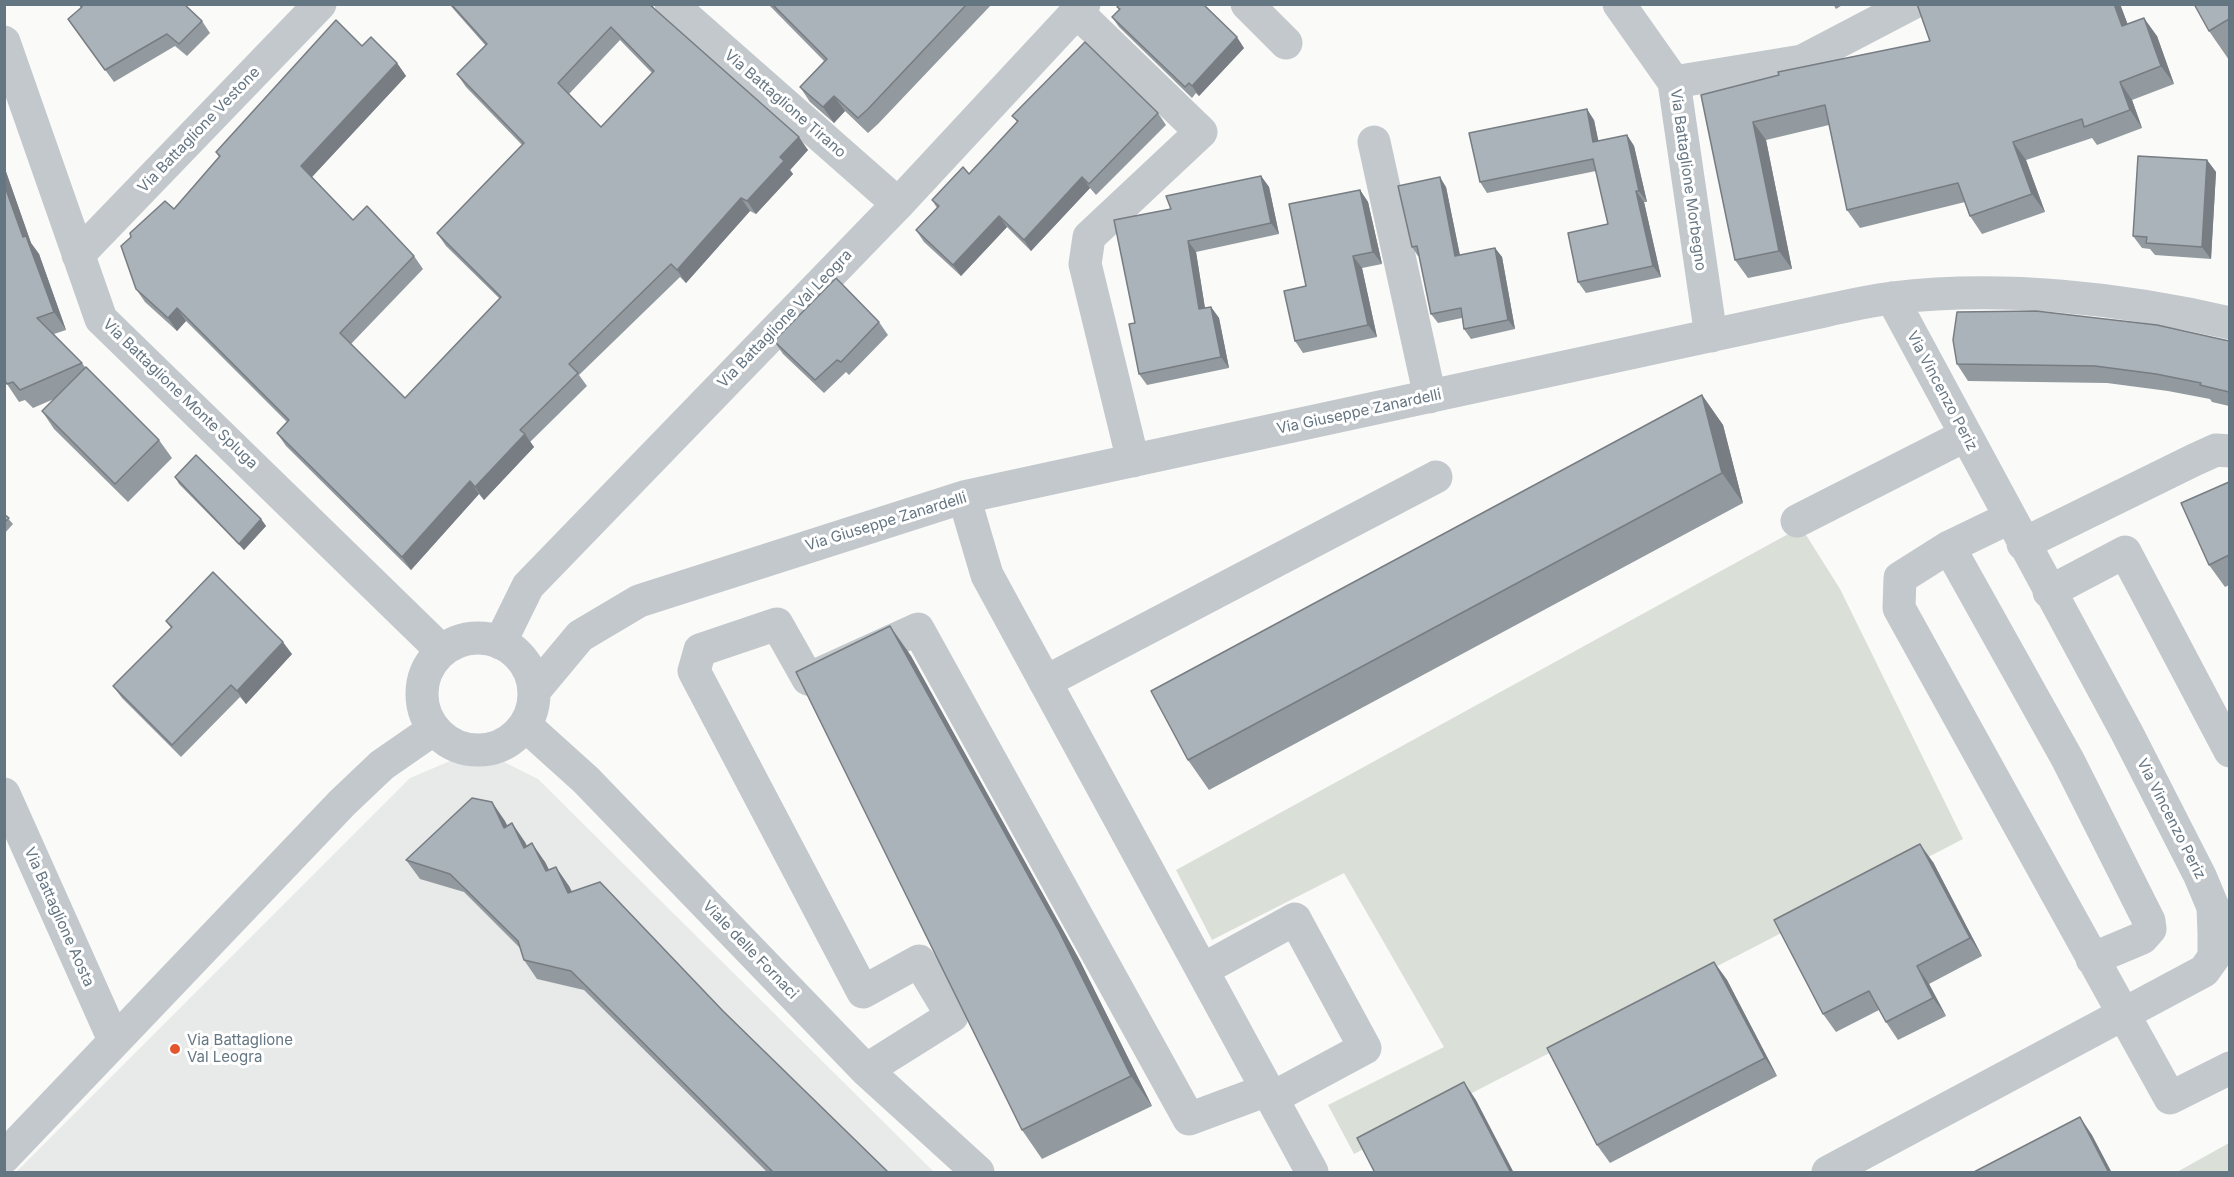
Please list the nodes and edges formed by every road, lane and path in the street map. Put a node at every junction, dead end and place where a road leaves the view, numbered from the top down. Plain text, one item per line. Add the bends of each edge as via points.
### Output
1 (320, 4) edge
2 (671, 4) edge
3 (1247, 4) edge
4 (1619, 4) edge
5 (1911, 4) edge
6 (1080, 8) edge
7 (4, 42) edge
8 (1286, 43) dead end
9 (1674, 82) junction
10 (1374, 142) dead end
11 (898, 204) junction
12 (78, 255) junction
13 (1892, 298) junction
14 (2229, 323) edge
15 (1711, 336) junction
16 (1430, 397) junction
17 (1966, 435) junction
18 (2229, 451) edge
19 (1133, 462) junction
20 (1436, 477) dead end
21 (964, 497) junction
22 (1797, 521) dead end
23 (2016, 531) junction
24 (1949, 547) junction
25 (2049, 592) junction
26 (500, 643) junction
27 (442, 651) junction
28 (1045, 682) junction
29 (535, 690) junction
30 (525, 725) junction
31 (434, 729) junction
32 (2229, 752) edge
33 (4, 794) edge
34 (2092, 959) junction
35 (1202, 970) junction
36 (2122, 1015) junction
37 (114, 1040) junction
38 (2229, 1068) edge
39 (866, 1070) junction
40 (1269, 1094) junction
41 (4, 1158) edge
42 (978, 1173) edge
43 (1312, 1173) edge
44 (1828, 1173) edge

1 - 12 street, Via Battaglione Vestone
2 - 11 street, Via Battaglione Tirano
3 - 8 street
4 - 9 street, Via Battaglione Morbegno
5 - 9 street via 1802,61
6 - 11 street, Via Battaglione Val Leogra
6 - 19 street via 1201,132 1089,237 1085,264
7 - 12 street, Via Battaglione Monte Spluga
9 - 15 street, Via Battaglione Morbegno
10 - 16 street
11 - 26 street, Via Battaglione Val Leogra via 528,586
12 - 27 street, Via Battaglione Monte Spluga via 101,319
13 - 14 street, Via Giuseppe Zanardelli via 2004,294 2116,302
13 - 15 street, Via Giuseppe Zanardelli
13 - 17 street, Via Vincenzo Periz
15 - 16 street, Via Giuseppe Zanardelli
16 - 19 street, Via Giuseppe Zanardelli
17 - 22 street
17 - 23 street, Via Vincenzo Periz
18 - 23 street via 2216,450
19 - 21 street, Via Giuseppe Zanardelli
20 - 28 street
21 - 28 street via 987,575
21 - 29 street, Via Giuseppe Zanardelli via 639,601 580,636
23 - 24 street
23 - 25 street, Via Vincenzo Periz
24 - 34 street via 1900,578 1899,608
24 - 34 street via 2068,760 2149,921 2150,929 2142,938
25 - 32 street via 2125,552
25 - 36 street, Via Vincenzo Periz via 2127,733 2213,907 2214,957 2204,970
26 - 27 street via 470,639
26 - 29 street via 518,654 530,670
27 - 31 street via 429,668 422,688 424,710
28 - 35 street
29 - 30 street
30 - 31 street via 506,744 481,750 454,746
30 - 39 street, Viale delle Fornaci via 586,780
31 - 37 street via 382,765 342,803
33 - 37 street, Via Battaglione Aosta
34 - 36 street
35 - 40 street
35 - 40 street via 1295,919 1365,1048
36 - 38 street via 2170,1098
36 - 44 street, Via Vincenzo Periz
37 - 41 street
39 - 40 street via 952,1016 919,961 863,992 694,671 700,650 777,624 808,679 918,629 1189,1119
39 - 42 street, Viale delle Fornaci
40 - 43 street

